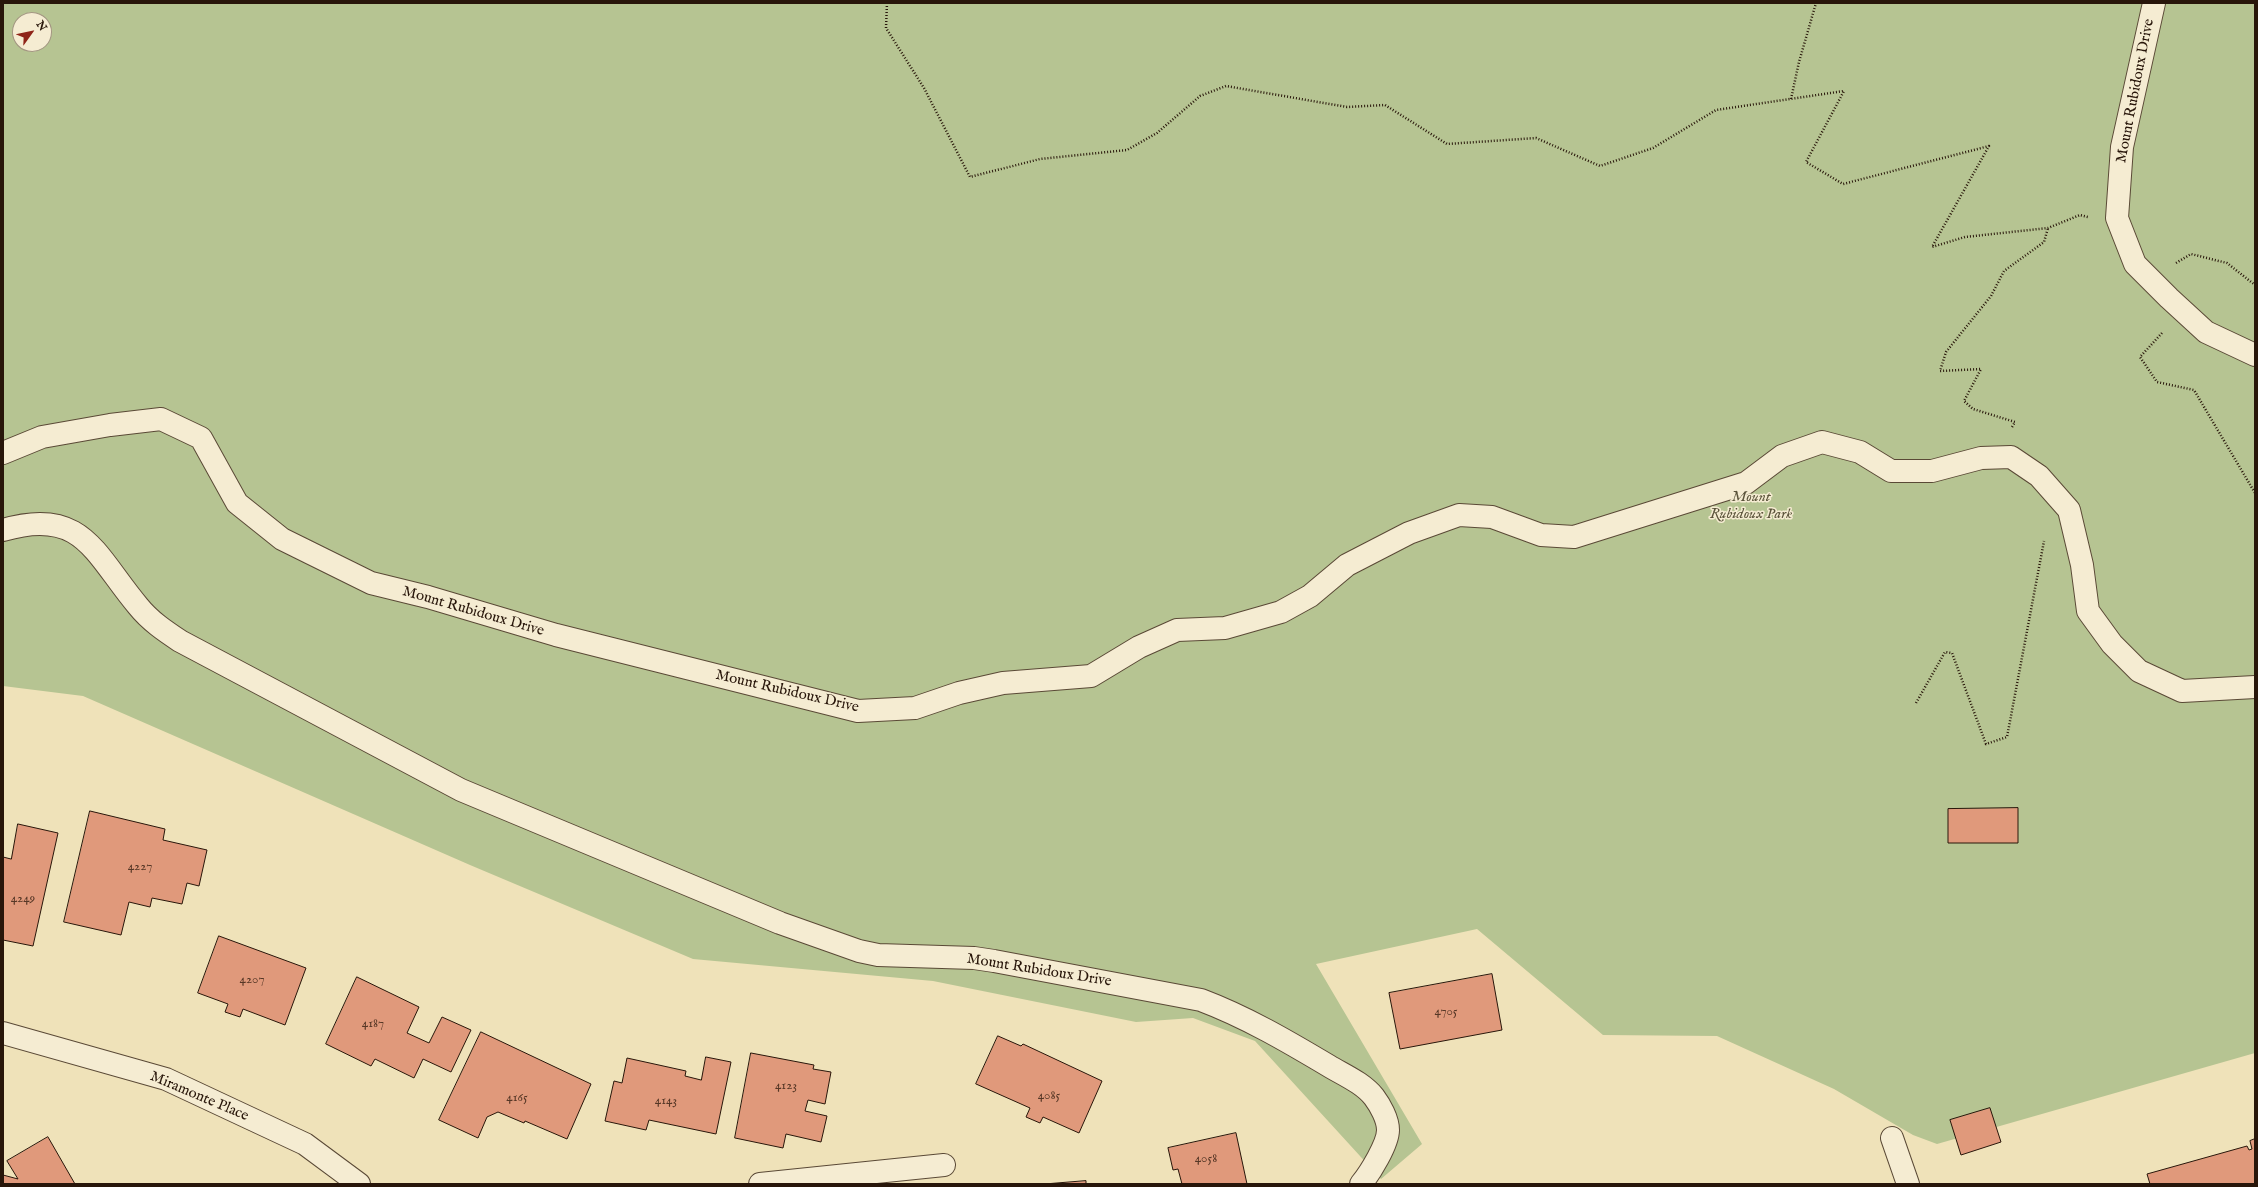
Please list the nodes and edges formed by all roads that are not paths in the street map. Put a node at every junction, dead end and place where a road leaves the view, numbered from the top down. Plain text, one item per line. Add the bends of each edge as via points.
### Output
1 (2154, 3) edge
2 (2255, 355) edge
3 (3, 453) edge
4 (3, 530) edge
5 (2255, 687) edge
6 (3, 1033) edge
7 (1892, 1138) dead end
8 (944, 1165) dead end
9 (359, 1184) edge
10 (760, 1184) edge
11 (1361, 1184) edge
12 (1908, 1184) edge

1 - 2 street, Mount Rubidoux Drive via 2122,146 2117,218 2135,264 2148,278 2206,332
3 - 5 street, Mount Rubidoux Drive via 42,437 110,424 161,418 201,438 237,503 282,539 371,584 428,596 556,635 858,711 915,708 1003,682 1091,676 1139,647 1177,630 1225,628 1281,612 1310,596 1346,565 1409,533 1459,515 1492,517 1541,535 1574,537 1746,483 1782,456 1822,442 1860,452 1891,471 1932,471 1981,458 2011,457 2039,476 2069,510 2082,565 2088,611 2112,644 2139,671 2182,691
4 - 11 street, Mount Rubidoux Drive via 35,523 72,530 92,546 138,606 160,629 180,642 215,658 324,719 461,790 780,924 878,955 974,958 1201,1000 1230,1011 1361,1085 1374,1096 1383,1112 1388,1130 1374,1168
6 - 9 street, Miramonte Place via 166,1079 305,1144
7 - 12 street
8 - 10 street

